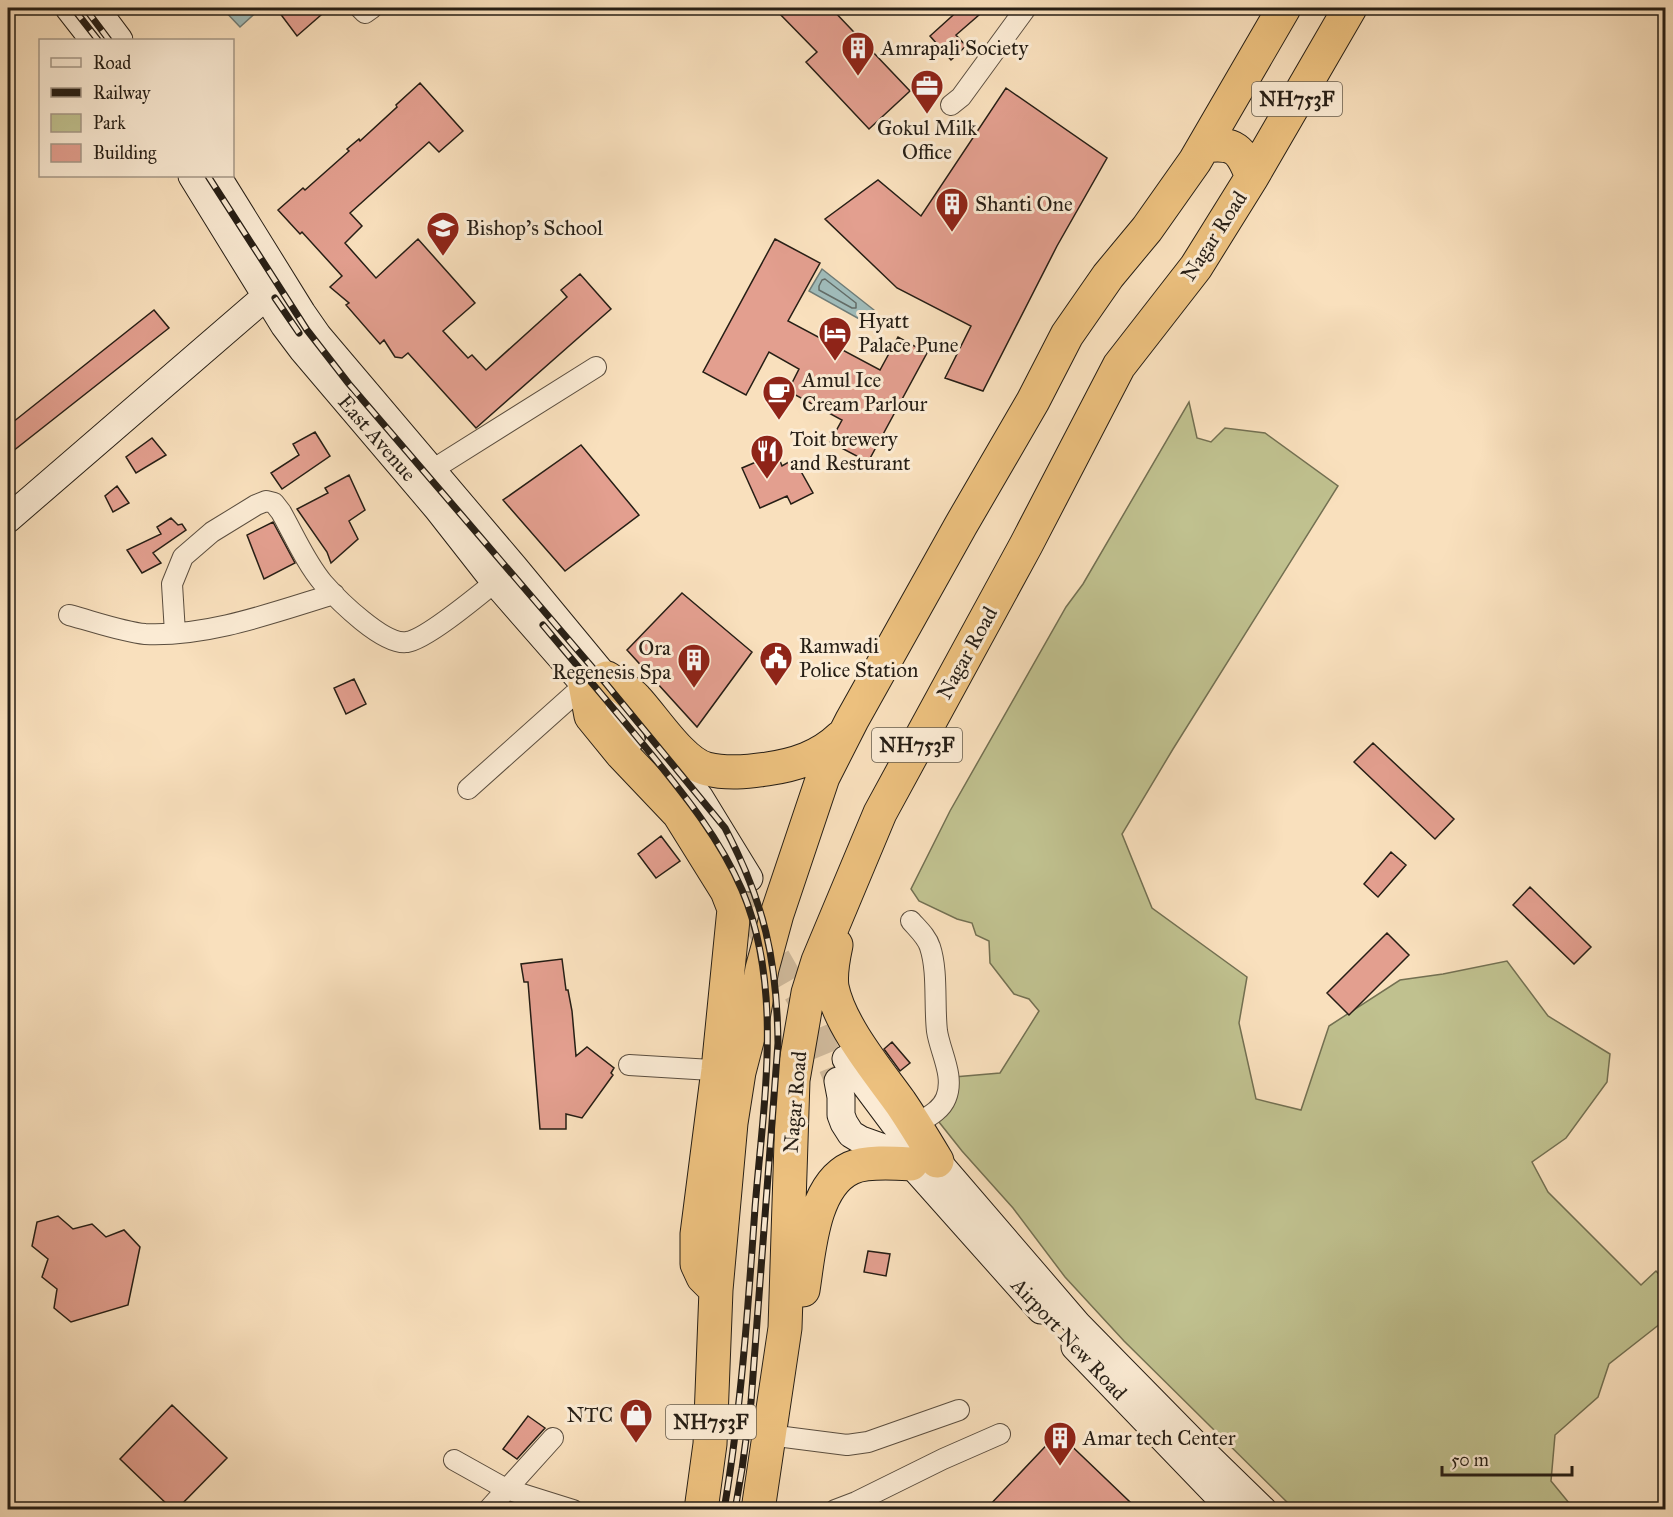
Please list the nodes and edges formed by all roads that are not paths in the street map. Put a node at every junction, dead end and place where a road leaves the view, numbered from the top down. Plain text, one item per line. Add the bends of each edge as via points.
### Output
1 (69, 8) edge
2 (95, 8) edge
3 (360, 8) edge
4 (372, 8) edge
5 (1026, 8) edge
6 (1284, 8) edge
7 (1350, 8) edge
8 (93, 39) edge
9 (119, 39) edge
10 (951, 105) dead end
11 (1227, 107) junction
12 (1275, 138) junction
13 (1204, 146) junction
14 (193, 177) edge
15 (218, 177) edge
16 (1252, 177) junction
17 (274, 289) junction
18 (596, 367) dead end
19 (432, 470) junction
20 (8, 519) edge
21 (505, 574) junction
22 (334, 594) junction
23 (69, 615) dead end
24 (175, 633) junction
25 (597, 678) junction
26 (845, 733) junction
27 (468, 789) dead end
28 (743, 882) tunnel mouth
29 (844, 899) junction
30 (911, 921) dead end
31 (629, 1065) dead end
32 (729, 1071) junction
33 (915, 1125) junction
34 (924, 1163) junction
35 (782, 1346) junction
36 (959, 1410) dead end
37 (1000, 1434) dead end
38 (769, 1435) junction
39 (553, 1438) dead end
40 (454, 1461) dead end
41 (506, 1489) junction
42 (488, 1509) edge
43 (573, 1509) edge
44 (701, 1509) edge
45 (765, 1509) edge
46 (835, 1509) edge
47 (1232, 1509) edge
48 (1263, 1509) edge

1 - 8 main road
2 - 9 main road
3 - 4 street via 365,13
5 - 10 street via 961,97
6 - 11 highway, NH753F
7 - 12 highway, Nagar Road / NH753F
11 - 12 highway via 1244,134
11 - 13 highway, NH753F
12 - 16 highway, Nagar Road / NH753F
13 - 16 highway via 1222,144 1235,148 1244,156
13 - 26 highway, NH753F via 1067,335
14 - 17 main road, East Avenue
15 - 17 main road, East Avenue
16 - 29 highway, Nagar Road / NH753F via 1196,267 1119,366 880,813
17 - 19 main road, East Avenue
17 - 20 main road
17 - 21 main road, East Avenue via 302,349 437,508
18 - 19 street
19 - 21 main road, East Avenue
21 - 22 street via 426,634 407,642 393,641 376,632
21 - 25 main road, East Avenue
22 - 24 street via 234,624
22 - 24 street via 322,582 274,503 266,501 212,532 183,557 172,584
23 - 24 street via 143,634
25 - 26 highway via 635,697 670,740 706,769 737,773 806,761 830,748
25 - 27 street
25 - 28 main road, East Avenue
25 - 32 highway via 591,716 679,814 734,909
26 - 32 highway, NH753F via 823,777 777,914 753,1018
29 - 33 highway via 831,970 836,999 857,1040
29 - 35 highway, Nagar Road / NH753F via 808,993 793,1080
30 - 33 street via 930,948 937,1033 950,1084 941,1107
31 - 32 street
32 - 44 highway, NH753F via 697,1234 697,1264 716,1290 710,1444
33 - 34 highway
34 - 34 main road via 916,1148 842,1070 841,1115 851,1134
34 - 35 highway via 884,1163 852,1168 840,1175 822,1199 816,1215 801,1305
34 - 47 main road, Airport New Road via 1081,1355
34 - 48 main road, Airport New Road via 1078,1325
35 - 38 highway, Nagar Road / NH753F
36 - 38 street via 868,1442 847,1445
37 - 46 street
38 - 45 highway, Nagar Road / NH753F
39 - 41 street
40 - 41 street
41 - 42 street
41 - 43 street

